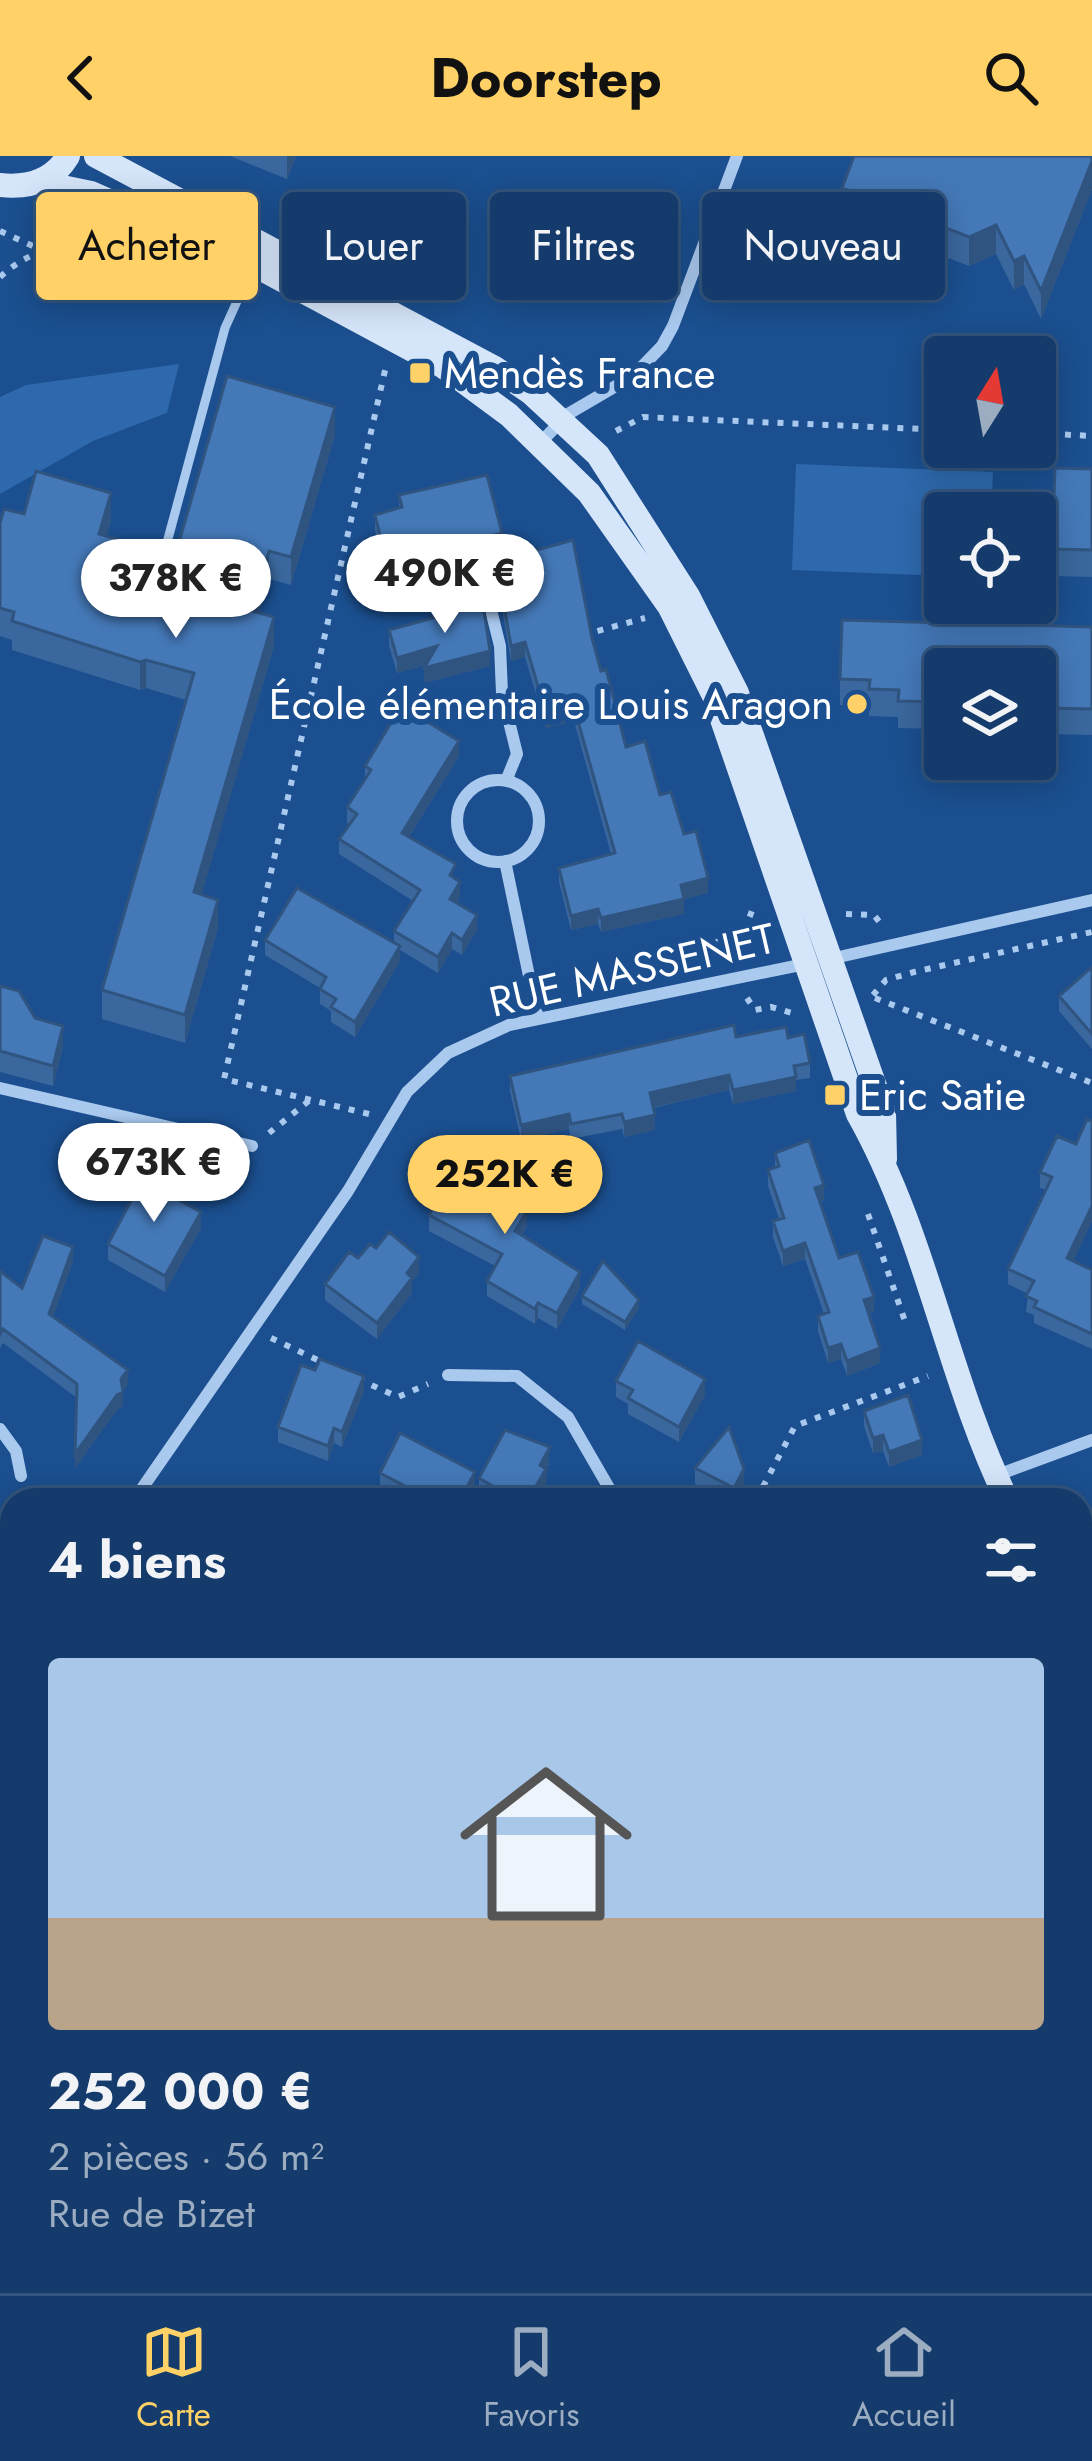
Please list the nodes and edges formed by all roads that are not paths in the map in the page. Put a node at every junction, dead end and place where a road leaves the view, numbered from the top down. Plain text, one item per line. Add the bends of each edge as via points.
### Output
1 (68, 156) edge
2 (96, 156) edge
3 (737, 156) edge
4 (38, 182) junction
5 (0, 185) edge
6 (259, 256) junction
7 (562, 420) junction
8 (540, 443) junction
9 (160, 570) edge
10 (487, 594) dead end
11 (506, 782) junction
12 (505, 861) junction
13 (1092, 900) edge
14 (817, 962) junction
15 (538, 1018) junction
16 (0, 1088) edge
17 (252, 1147) road end
18 (448, 1376) road end
19 (0, 1429) edge
20 (1092, 1440) edge
21 (995, 1476) junction
22 (21, 1477) dead end
23 (142, 1488) edge
24 (609, 1488) edge
25 (1001, 1488) edge

1 - 4 street
2 - 6 street
3 - 7 street via 662,346 633,376
4 - 5 street
4 - 6 street
6 - 7 street via 458,346
6 - 8 street via 444,367
6 - 9 lane via 225,328
7 - 8 street
7 - 14 street via 598,454 656,543 727,674
8 - 14 street via 613,522 693,650
10 - 11 street via 518,754
11 - 12 street via 529,794 539,818 532,843
11 - 12 street via 479,785 457,818 473,854
12 - 15 street
13 - 14 street, RUE MASSENET
14 - 15 street, RUE MASSENET
14 - 21 street via 858,1114 885,1161
15 - 23 street, RUE MASSENET via 448,1053 407,1092
16 - 17 street
18 - 24 street via 517,1376 568,1417
19 - 22 street
20 - 21 street
21 - 25 street

